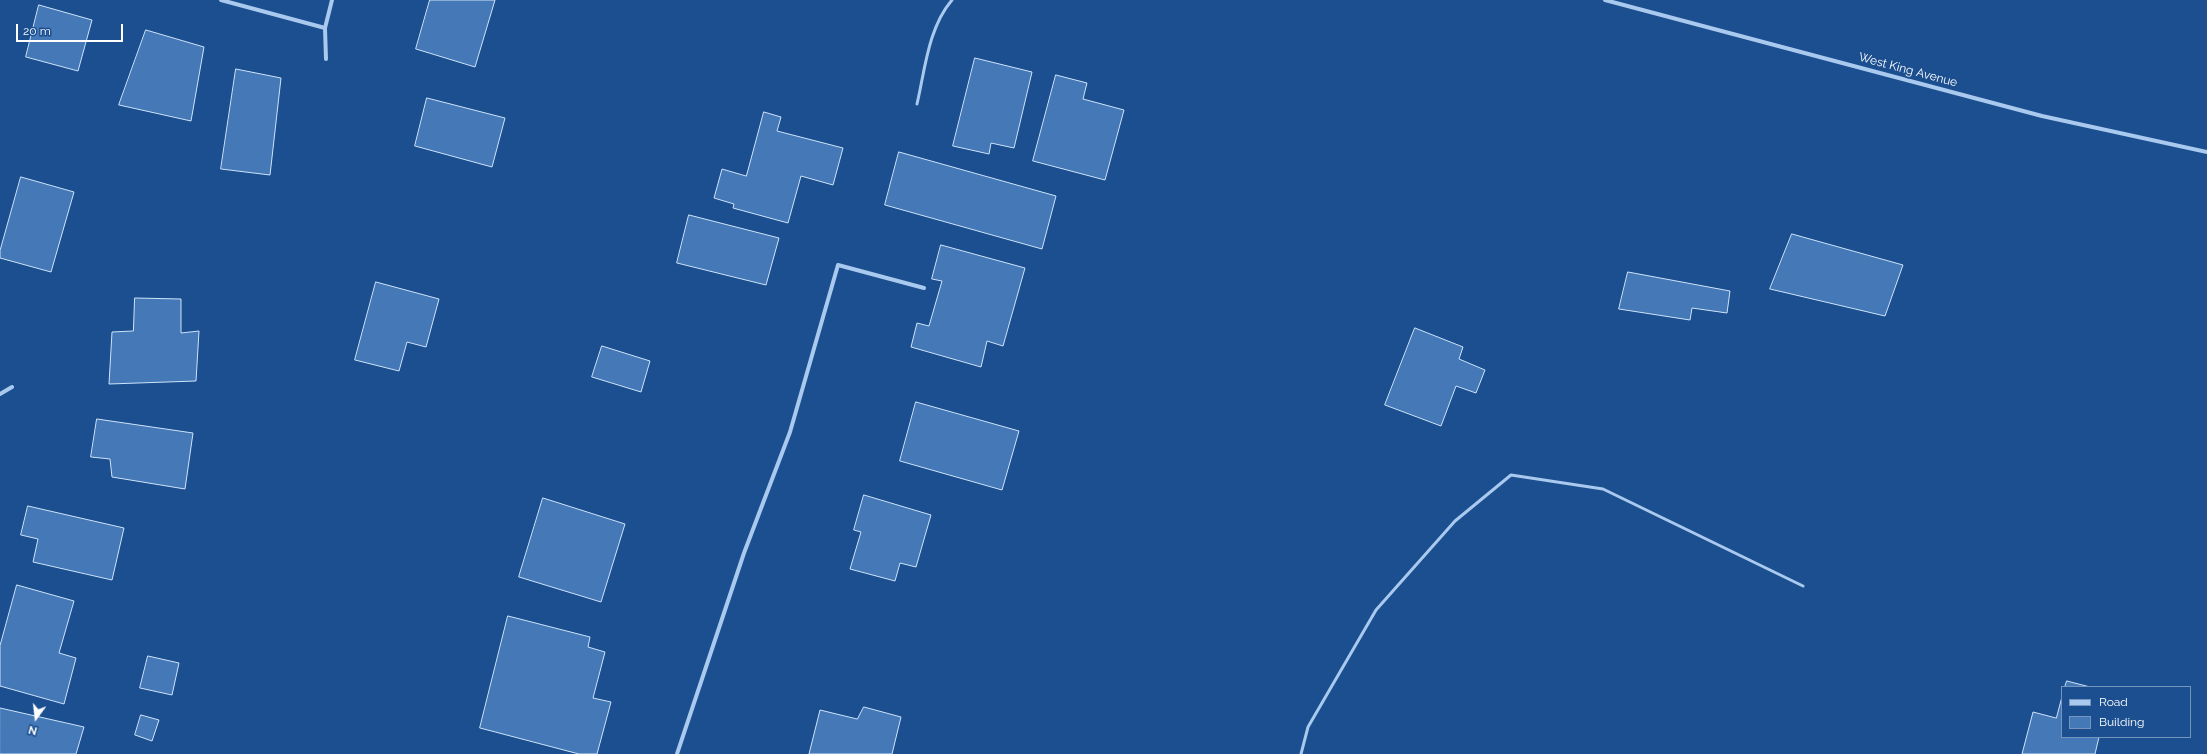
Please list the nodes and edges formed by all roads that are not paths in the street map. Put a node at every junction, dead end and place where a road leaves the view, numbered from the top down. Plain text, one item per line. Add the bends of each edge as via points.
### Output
1 (221, 0) edge
2 (332, 0) edge
3 (952, 0) edge
4 (1605, 0) edge
5 (325, 28) junction
6 (326, 59) dead end
7 (917, 104) dead end
8 (2207, 152) edge
9 (924, 288) dead end
10 (12, 387) dead end
11 (0, 394) edge
12 (1802, 586) dead end
13 (677, 754) edge
14 (1301, 754) edge

1 - 5 street
2 - 5 street
3 - 7 lane via 941,13 930,46
4 - 8 street, West King Avenue via 2042,116
5 - 6 street
9 - 13 street via 838,265 790,432 744,553
10 - 11 street
12 - 14 lane via 1603,489 1511,475 1455,521 1376,610 1308,727

